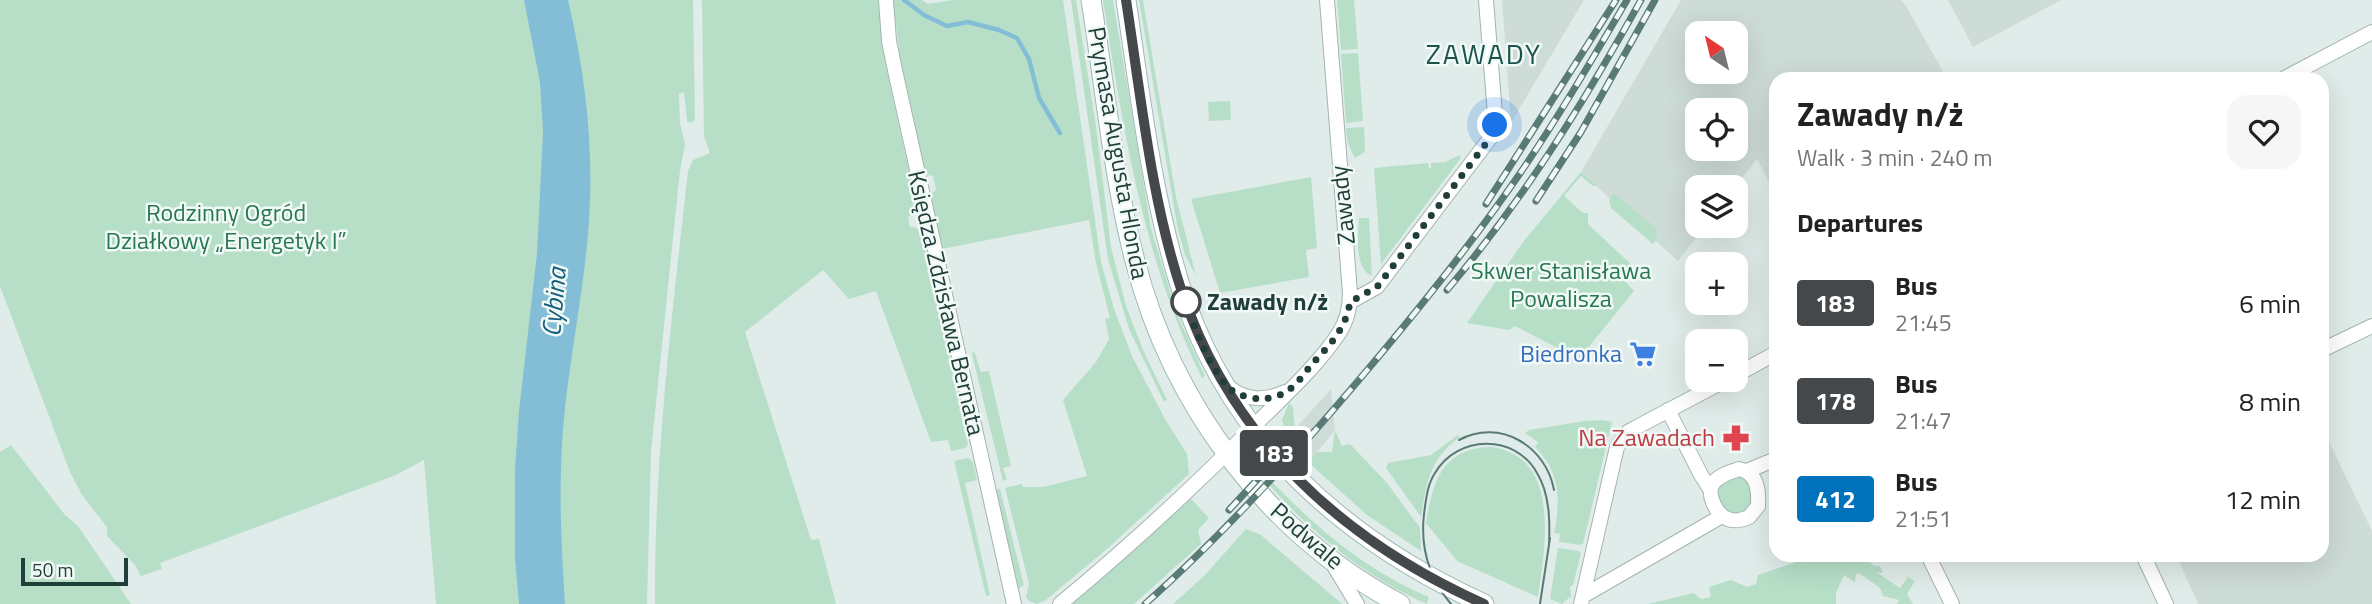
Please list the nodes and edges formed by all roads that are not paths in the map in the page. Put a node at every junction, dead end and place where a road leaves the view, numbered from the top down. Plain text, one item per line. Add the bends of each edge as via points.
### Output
1 (887, 0) edge
2 (1091, 0) edge
3 (1126, 0) edge
4 (1327, 0) edge
5 (1486, 0) edge
6 (2372, 32) edge
7 (2296, 72) edge
8 (1350, 302) junction
9 (2372, 327) edge
10 (2329, 347) edge
11 (1769, 357) edge
12 (1748, 368) edge
13 (1221, 379) junction
14 (1289, 390) junction
15 (1703, 392) edge
16 (1668, 410) junction
17 (1253, 427) junction
18 (1226, 454) junction
19 (1769, 462) edge
20 (1747, 471) junction
21 (1710, 489) junction
22 (1722, 516) junction
23 (1330, 558) junction
24 (1931, 562) edge
25 (2146, 562) edge
26 (1582, 600) edge
27 (1014, 604) edge
28 (1060, 604) edge
29 (1357, 604) edge
30 (1400, 604) edge
31 (1483, 604) edge
32 (1952, 604) edge
33 (2166, 604) edge

1 - 27 street, Księdza Zdzisława Bernata via 896,75
2 - 18 main road, Prymasa Augusta Hlonda via 1127,228 1141,282 1174,368
3 - 13 main road, Prymasa Augusta Hlonda via 1170,253 1191,316
4 - 8 street, Zawady
5 - 8 street via 1495,120 1491,137 1377,287
6 - 7 street
8 - 14 street, Zawady via 1338,334
9 - 10 street
11 - 12 street
13 - 14 street via 1234,392 1252,398
13 - 17 main road, Prymasa Augusta Hlonda
14 - 17 street, Zawady
15 - 16 street
16 - 21 street
16 - 26 street via 1628,432 1617,447
17 - 18 street, Zawady
17 - 31 main road, Podwale via 1346,524 1408,566
18 - 23 main road, Podwale via 1274,509
18 - 28 street, Zawady via 1157,522
19 - 20 street
20 - 21 street via 1728,472
20 - 22 street via 1756,481 1759,498 1755,512 1737,521
21 - 22 street
22 - 26 street
23 - 29 street
23 - 30 main road, Podwale
24 - 32 street
25 - 33 street

